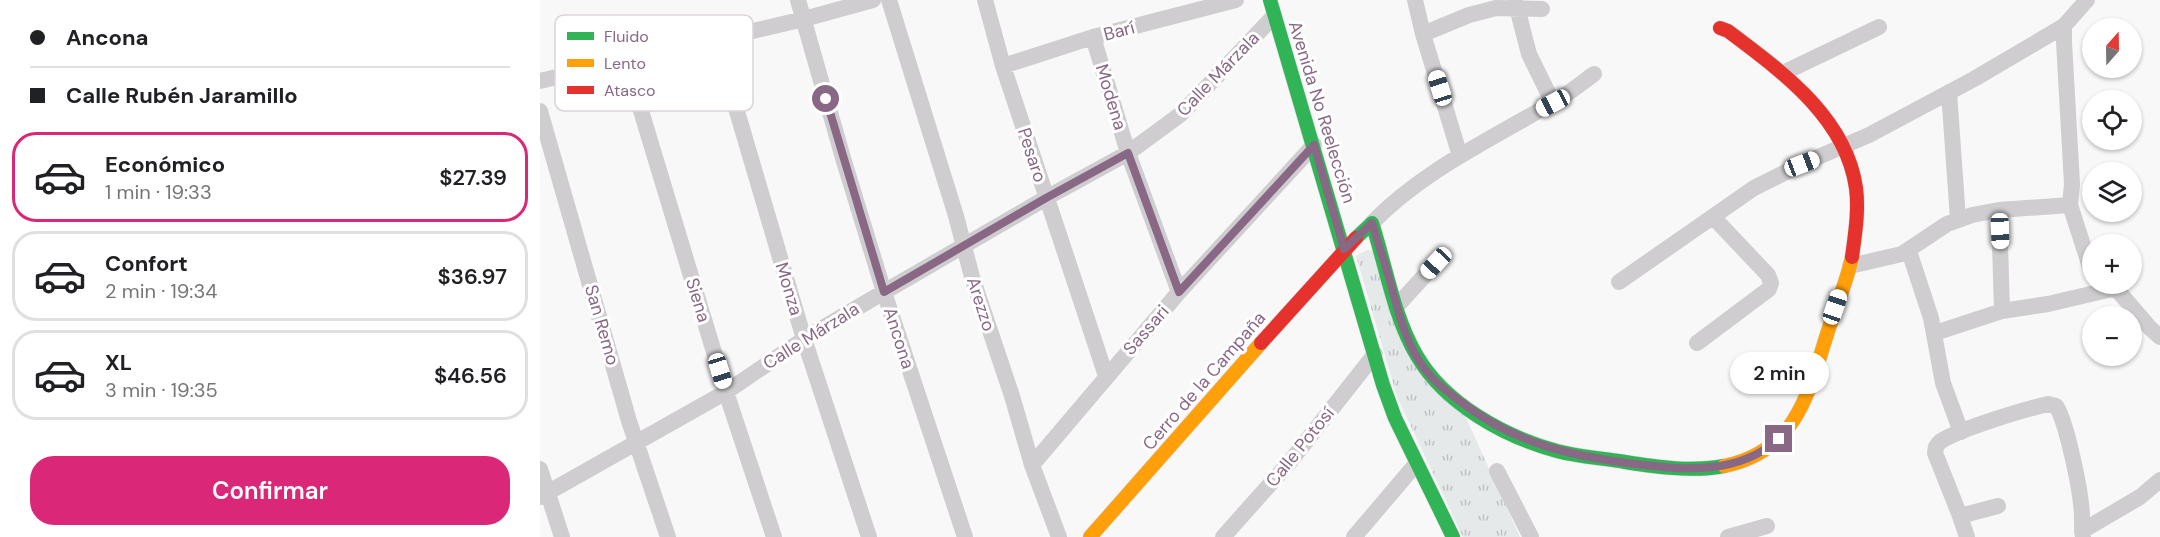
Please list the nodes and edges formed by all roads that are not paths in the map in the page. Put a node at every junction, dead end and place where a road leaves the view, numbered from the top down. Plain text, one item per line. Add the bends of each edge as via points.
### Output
1 (798, 0) edge
2 (873, 0) edge
3 (889, 0) edge
4 (985, 0) edge
5 (1236, 0) edge
6 (1415, 0) edge
7 (2087, 0) edge
8 (1516, 4) edge
9 (1272, 8) edge
10 (1542, 9) dead end
11 (804, 19) junction
12 (2064, 26) junction
13 (1879, 27) dead end
14 (1720, 28) dead end
15 (753, 31) edge
16 (1423, 34) junction
17 (1093, 38) junction
18 (1003, 66) junction
19 (1783, 73) junction
20 (1594, 74) dead end
21 (555, 78) edge
22 (540, 81) edge
23 (1949, 92) junction
24 (1553, 103) junction
25 (540, 111) edge
26 (641, 111) edge
27 (737, 111) edge
28 (1314, 145) junction
29 (1845, 147) junction
30 (1128, 153) junction
31 (1460, 156) junction
32 (1046, 198) junction
33 (2070, 206) junction
34 (1999, 210) junction
35 (1714, 218) junction
36 (1958, 219) junction
37 (1372, 223) junction
38 (2082, 243) edge
39 (964, 245) junction
40 (1344, 249) junction
41 (1909, 251) junction
42 (1436, 263) dead end
43 (1850, 266) junction
44 (1619, 282) dead end
45 (884, 292) junction
46 (1179, 292) junction
47 (2082, 292) edge
48 (2121, 294) edge
49 (1396, 307) junction
50 (2002, 311) junction
51 (1935, 333) junction
52 (2160, 337) edge
53 (804, 339) junction
54 (1697, 343) dead end
55 (1375, 354) junction
56 (1106, 376) junction
57 (726, 392) junction
58 (1961, 432) junction
59 (635, 442) junction
60 (1416, 464) junction
61 (1032, 465) junction
62 (540, 469) edge
63 (1497, 471) dead end
64 (2160, 480) edge
65 (544, 495) edge
66 (1998, 506) dead end
67 (1960, 516) junction
68 (1767, 526) dead end
69 (2082, 534) edge
70 (562, 537) edge
71 (668, 537) edge
72 (774, 537) edge
73 (868, 537) edge
74 (965, 537) edge
75 (1059, 537) edge
76 (1090, 537) edge
77 (1223, 537) edge
78 (1353, 537) edge
79 (1453, 537) edge
80 (1531, 537) edge
81 (1728, 537) edge
82 (1967, 537) edge

1 - 11 street, Ancona
2 - 11 street
3 - 39 street, Arezzo
4 - 18 street, Pesaro
5 - 17 street, Barí
6 - 16 street
7 - 12 street
8 - 10 street
8 - 16 street via 1469,15
8 - 24 street via 1529,54
9 - 28 street, Avenida No Reelección
9 - 30 street, Calle Márzala via 1180,114
11 - 15 street
11 - 45 street, Ancona
12 - 23 street
12 - 33 street
13 - 19 street
14 - 19 street
16 - 31 street
17 - 18 street, Barí
17 - 30 street, Modena
18 - 32 street, Pesaro
19 - 29 street via 1823,115
20 - 24 street
21 - 22 street
23 - 29 street
23 - 36 street
24 - 31 street
25 - 59 street, San Remo
26 - 57 street, Siena
27 - 53 street, Monza
28 - 40 street, Avenida No Reelección
28 - 46 street, Sassari
29 - 35 street via 1776,176
29 - 43 street via 1857,200
30 - 32 street, Calle Márzala
30 - 46 street, Modena
31 - 37 street via 1402,194
32 - 39 street, Calle Márzala
32 - 56 street, Pesaro
33 - 34 street
33 - 38 street
34 - 36 street
34 - 50 street
35 - 44 street
35 - 54 street via 1768,275 1771,283 1769,289
36 - 41 street
37 - 40 street, Cerro de la Campaña
37 - 49 street
39 - 45 street, Calle Márzala
39 - 61 street, Arezzo
40 - 55 street, Avenida No Reelección
40 - 76 street, Cerro de la Campaña
41 - 43 street
41 - 51 street
42 - 49 street
43 - 49 street via 1810,393 1798,417 1764,451 1712,468 1662,467 1571,454 1544,447 1492,423 1454,397 1424,368 1410,346
45 - 53 street, Calle Márzala
45 - 74 street, Ancona
46 - 56 street, Sassari
47 - 50 street via 2048,304
48 - 52 street
50 - 51 street
51 - 58 street via 1941,376
53 - 57 street, Calle Márzala
53 - 73 street, Monza
55 - 60 street, Avenida No Reelección via 1395,418
55 - 77 street, Calle Potosí
56 - 61 street, Sassari
57 - 59 street, Calle Márzala
57 - 72 street, Siena
58 - 67 street via 1939,443 1935,453
58 - 69 street via 2040,406 2056,406 2065,426 2080,495
59 - 65 street, Calle Márzala
59 - 71 street, San Remo
60 - 78 street
60 - 79 street, Avenida No Reelección
61 - 75 street, Arezzo
62 - 65 street
63 - 80 street
64 - 69 street
65 - 70 street
66 - 67 street
67 - 82 street
68 - 81 street

